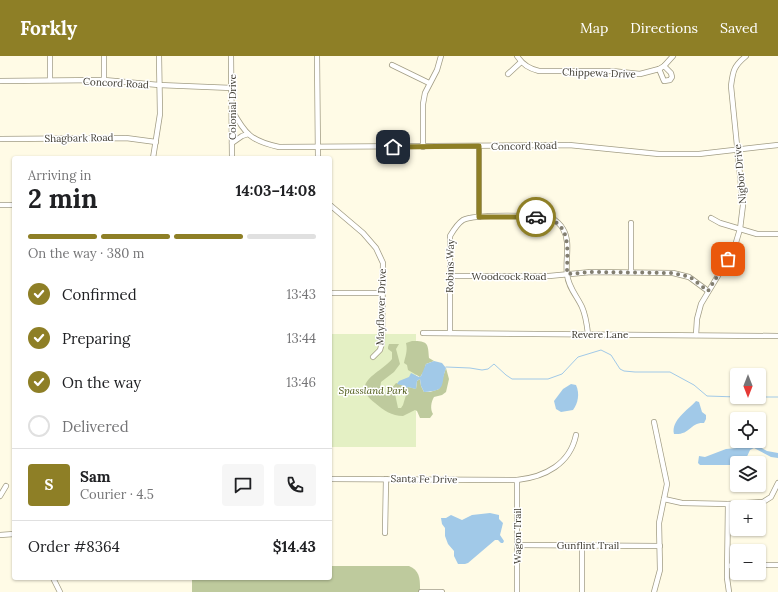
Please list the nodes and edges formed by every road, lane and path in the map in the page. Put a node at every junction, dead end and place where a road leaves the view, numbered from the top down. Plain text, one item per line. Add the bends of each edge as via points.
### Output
1 (50, 56) edge
2 (104, 56) edge
3 (159, 56) edge
4 (232, 56) edge
5 (318, 56) edge
6 (441, 56) edge
7 (516, 56) edge
8 (673, 56) edge
9 (746, 56) edge
10 (521, 62) junction
11 (392, 66) dead end
12 (664, 66) junction
13 (658, 70) junction
14 (508, 74) dead end
15 (50, 80) junction
16 (104, 80) junction
17 (0, 81) edge
18 (429, 83) junction
19 (159, 85) junction
20 (232, 88) junction
21 (232, 110) junction
22 (248, 134) junction
23 (1, 139) edge
24 (156, 142) junction
25 (232, 143) junction
26 (778, 145) edge
27 (423, 146) junction
28 (479, 146) junction
29 (318, 147) junction
30 (738, 149) junction
31 (153, 156) edge
32 (232, 156) edge
33 (318, 156) edge
34 (0, 205) edge
35 (12, 205) edge
36 (332, 207) edge
37 (479, 217) junction
38 (711, 218) dead end
39 (631, 223) dead end
40 (740, 229) junction
41 (778, 234) edge
42 (631, 272) junction
43 (567, 274) junction
44 (450, 276) junction
45 (708, 291) junction
46 (332, 292) edge
47 (382, 292) junction
48 (423, 333) dead end
49 (450, 333) junction
50 (588, 334) junction
51 (696, 335) junction
52 (778, 336) edge
53 (373, 357) dead end
54 (654, 422) dead end
55 (576, 435) dead end
56 (332, 479) edge
57 (386, 479) junction
58 (517, 480) junction
59 (778, 483) edge
60 (6, 486) dead end
61 (0, 496) edge
62 (664, 499) junction
63 (728, 504) junction
64 (385, 533) dead end
65 (12, 534) edge
66 (0, 535) edge
67 (517, 545) junction
68 (582, 545) junction
69 (660, 546) junction
70 (766, 565) edge
71 (778, 565) edge
72 (728, 566) joint
73 (54, 580) edge
74 (60, 592) edge
75 (421, 592) edge
76 (442, 592) edge
77 (517, 592) edge
78 (582, 592) edge
79 (654, 592) edge
80 (729, 592) edge

1 - 15 street
2 - 16 street
3 - 19 street
4 - 20 street, Colonial Drive
5 - 29 street
6 - 18 street via 437,70
7 - 10 street, Chippewa Drive
8 - 12 street, Chippewa Drive
9 - 30 street, Nigbor Drive via 732,72 731,86
10 - 13 street, Chippewa Drive via 533,70 546,72 612,71 640,74
10 - 14 street
11 - 18 street
12 - 13 street, Chippewa Drive
12 - 13 street via 671,73 670,80 664,81
15 - 16 street, Concord Road
15 - 17 street, Concord Road
16 - 19 street, Concord Road
18 - 27 street via 423,104
19 - 20 street, Concord Road
19 - 24 street via 160,114
20 - 21 street, Colonial Drive
21 - 22 street, Concord Road
21 - 25 street, Colonial Drive
22 - 25 street
22 - 29 street, Concord Road via 263,143 278,147
23 - 24 street, Shagbark Road via 126,138
24 - 31 street
25 - 32 street, Colonial Drive
26 - 30 street, Concord Road
27 - 28 street, Concord Road
27 - 29 street, Concord Road
28 - 30 street, Concord Road via 569,145 659,154 699,154
28 - 37 street
29 - 33 street
30 - 40 street, Nigbor Drive via 743,206
34 - 35 street
36 - 47 street, Mayflower Drive via 363,233 376,248 382,263
37 - 43 street, Robins Way via 554,219 567,238
37 - 44 street, Robins Way via 464,220 450,236
38 - 40 street
39 - 42 street
40 - 41 street via 757,234
40 - 45 street, Nigbor Drive via 734,249
42 - 43 street, Woodcock Road
42 - 45 street, Woodcock Road via 673,273 690,277
43 - 44 street, Woodcock Road
43 - 50 street via 569,284 582,306
44 - 49 street, Robins Way
45 - 51 street, Nigbor Drive via 701,304
46 - 47 street
47 - 53 street, Mayflower Drive via 382,342 380,350
48 - 49 street, Revere Lane
49 - 50 street, Revere Lane
50 - 51 street, Revere Lane
51 - 52 street, Revere Lane
54 - 62 street via 667,484
55 - 58 street, Santa Fe Drive via 574,446 556,466 544,474
56 - 57 street, Santa Fe Drive
57 - 58 street, Santa Fe Drive
57 - 64 street
58 - 67 street, Wagon Trail
59 - 63 street via 771,497 762,502
60 - 61 street
62 - 63 street via 682,503
62 - 69 street via 659,523
63 - 72 street
65 - 66 street
67 - 68 street, Gunflint Trail
67 - 77 street, Wagon Trail
68 - 69 street, Gunflint Trail
68 - 78 street
69 - 79 street via 660,570
70 - 71 street
72 - 80 street
73 - 74 street
75 - 76 street

